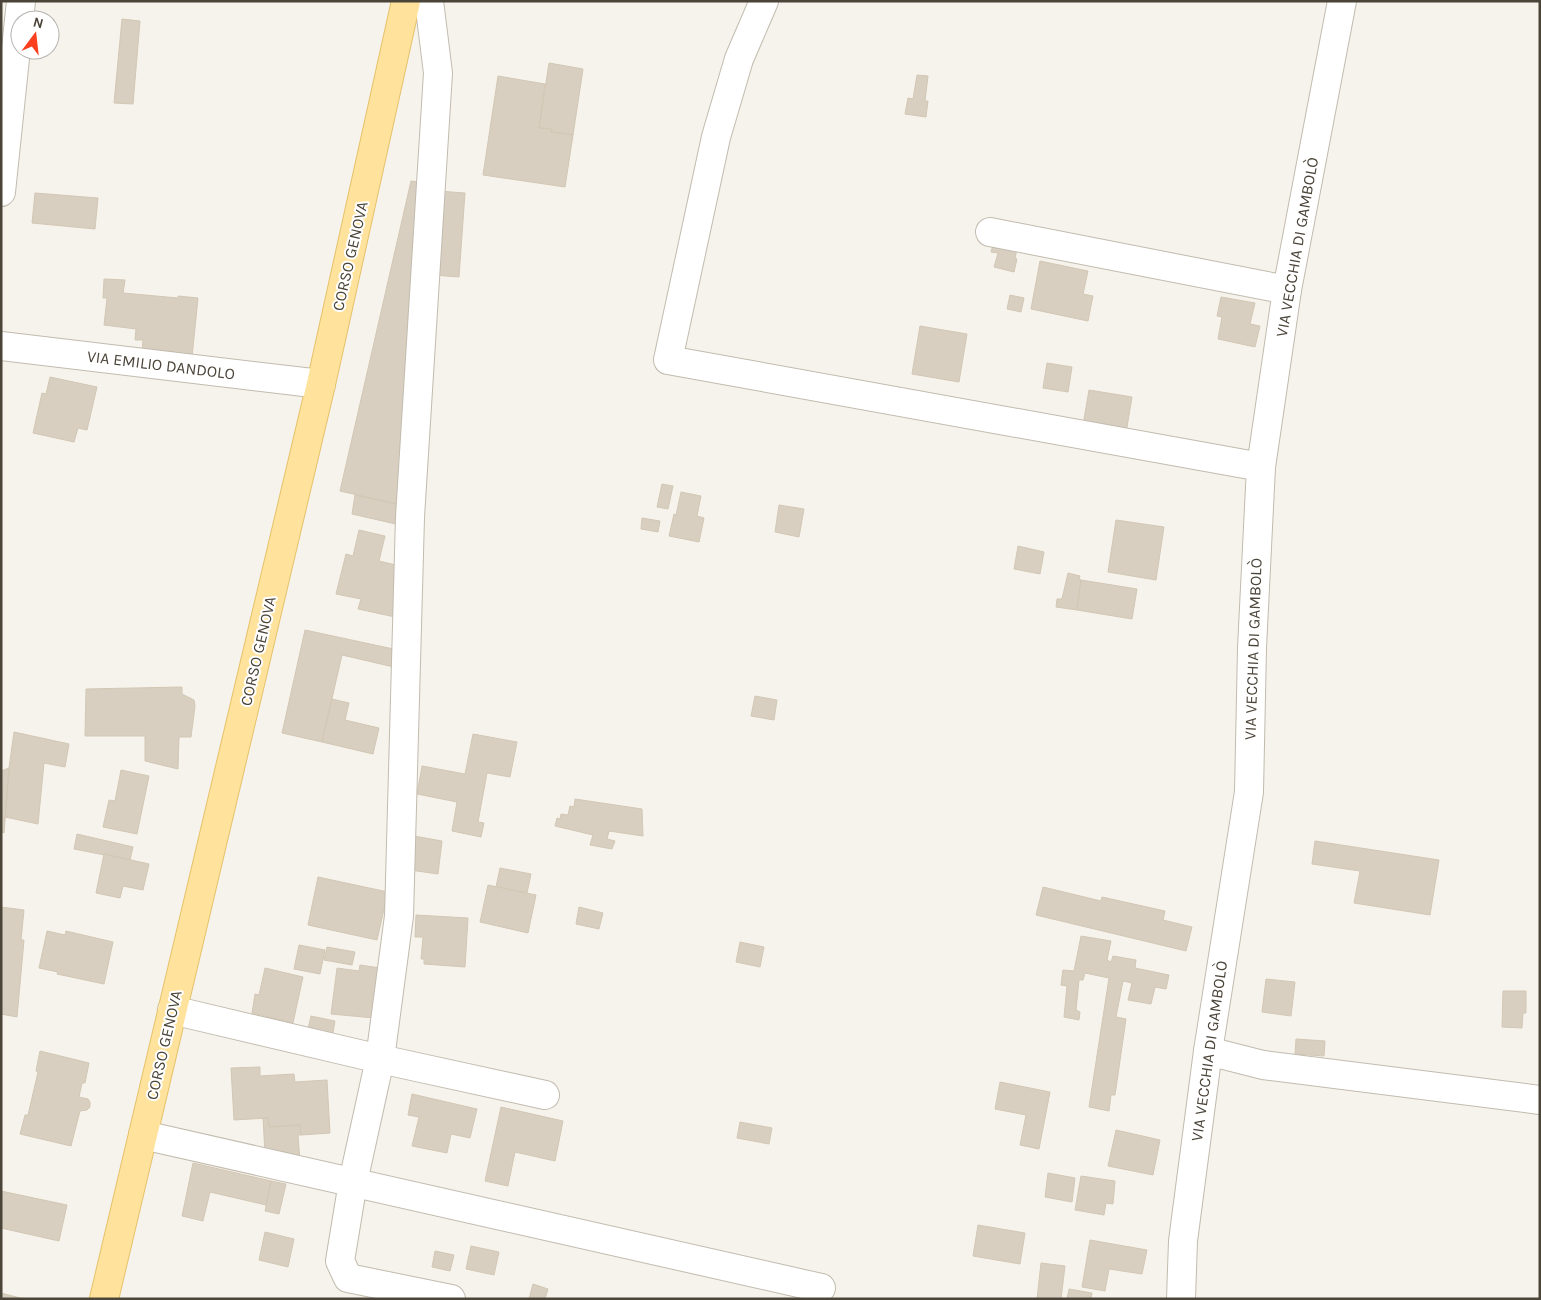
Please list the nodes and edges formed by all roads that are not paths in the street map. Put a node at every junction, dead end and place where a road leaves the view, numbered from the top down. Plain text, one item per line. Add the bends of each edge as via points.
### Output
1 (21, 1) edge
2 (406, 1) edge
3 (429, 1) edge
4 (764, 1) edge
5 (1342, 1) edge
6 (1, 192) edge
7 (990, 232) dead end
8 (1287, 290) junction
9 (1, 346) edge
10 (321, 384) junction
11 (1261, 467) junction
12 (172, 1010) junction
13 (1208, 1051) junction
14 (380, 1059) junction
15 (544, 1095) dead end
16 (1540, 1100) edge
17 (143, 1136) junction
18 (353, 1182) junction
19 (822, 1288) dead end
20 (104, 1299) edge
21 (451, 1299) edge
22 (1181, 1299) edge

1 - 6 street
2 - 10 main road, CORSO GENOVA
3 - 14 street via 438,73 410,517 399,916
4 - 11 street via 739,59 716,137 668,360
5 - 8 street, VIA VECCHIA DI GAMBOLÒ
7 - 8 street
8 - 11 street, VIA VECCHIA DI GAMBOLÒ
9 - 10 street, VIA EMILIO DANDOLO
10 - 12 main road, CORSO GENOVA
11 - 13 street, VIA VECCHIA DI GAMBOLÒ via 1249,792
12 - 14 street
12 - 17 main road, CORSO GENOVA
13 - 16 street via 1263,1066
13 - 22 street, VIA VECCHIA DI GAMBOLÒ via 1183,1241
14 - 15 street
14 - 18 street
17 - 18 street
17 - 20 main road, CORSO GENOVA
18 - 19 street
18 - 21 street via 340,1262 348,1278

